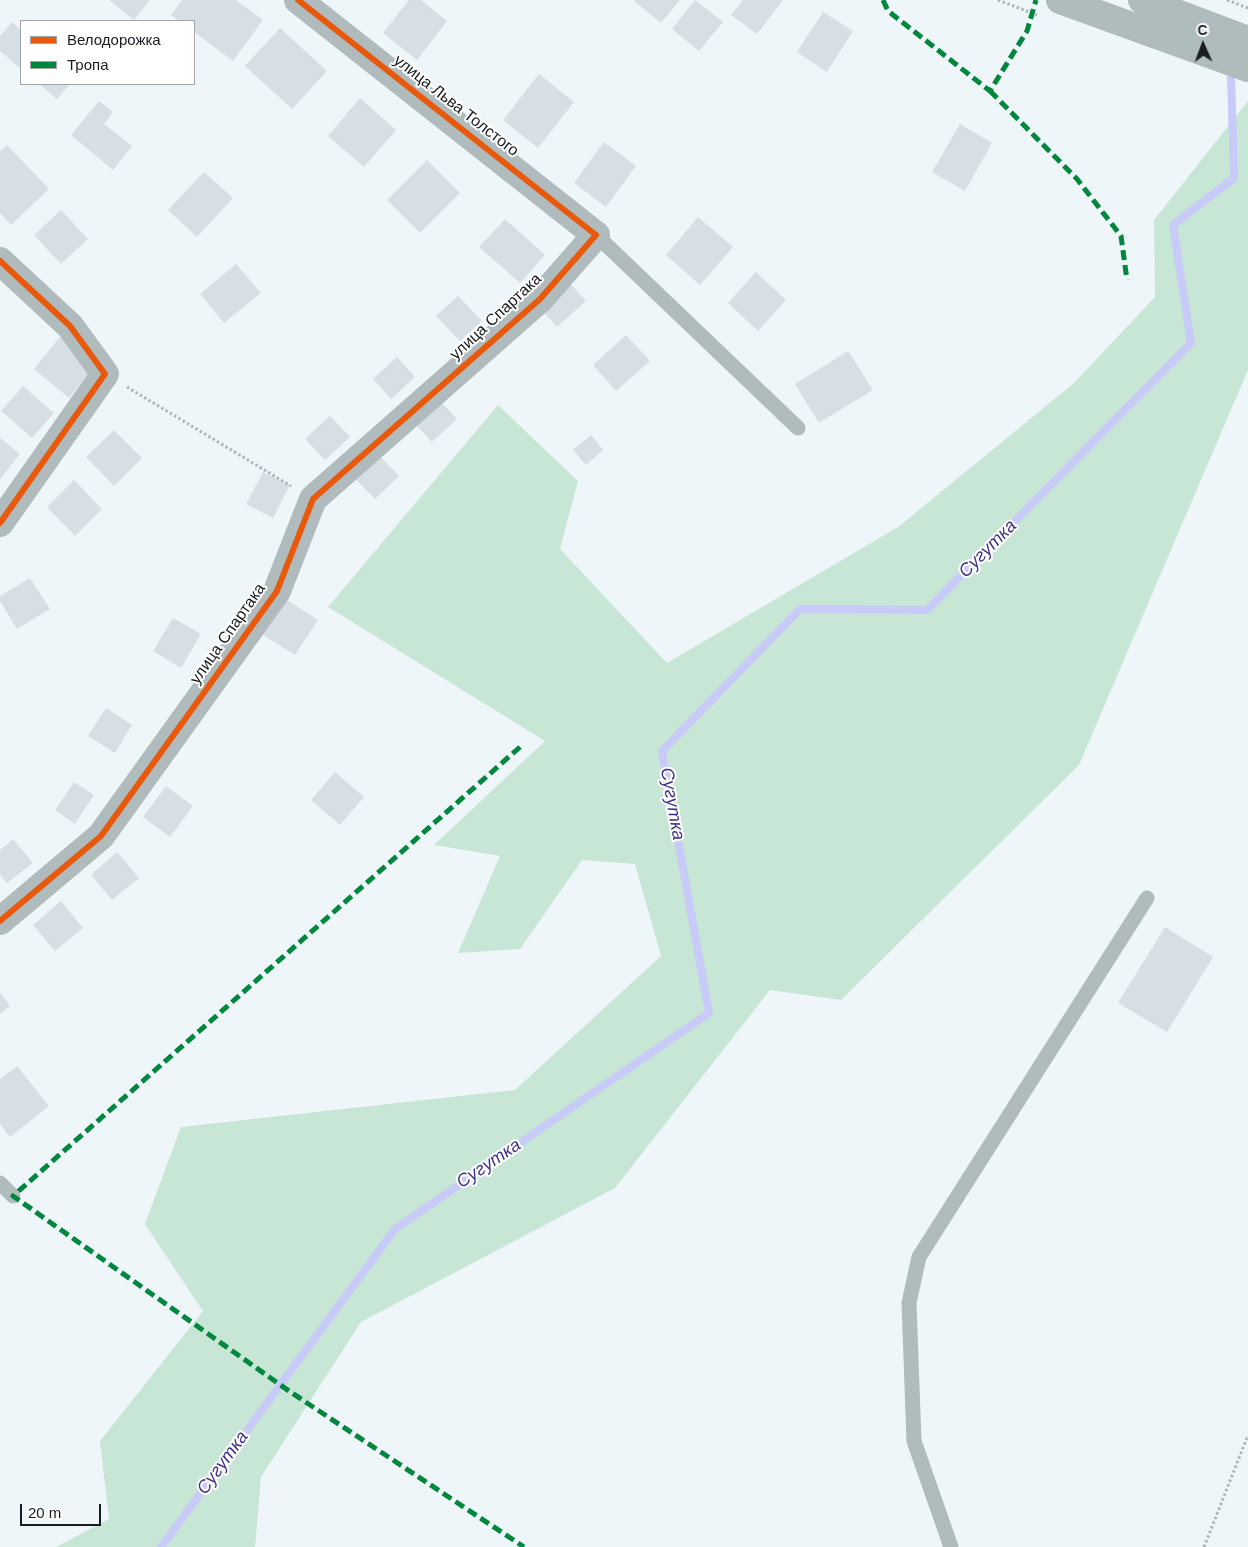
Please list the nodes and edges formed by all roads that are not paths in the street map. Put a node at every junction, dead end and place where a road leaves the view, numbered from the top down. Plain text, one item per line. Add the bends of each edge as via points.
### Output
1 (298, 0) edge
2 (1060, 0) edge
3 (1142, 0) edge
4 (1248, 40) edge
5 (1248, 68) edge
6 (596, 235) junction
7 (0, 261) edge
8 (798, 428) dead end
9 (0, 523) edge
10 (1147, 898) dead end
11 (0, 921) edge
12 (0, 1183) edge
13 (12, 1196) dead end
14 (950, 1547) edge

1 - 6 street, улица Льва Толстого
2 - 5 main road
3 - 4 main road
6 - 8 lane, улица Льва Толстого
6 - 11 street, улица Спартака via 540,299 313,499 277,591 101,836
7 - 9 street via 70,326 105,374
10 - 14 lane via 919,1257 909,1303 914,1441
12 - 13 lane

